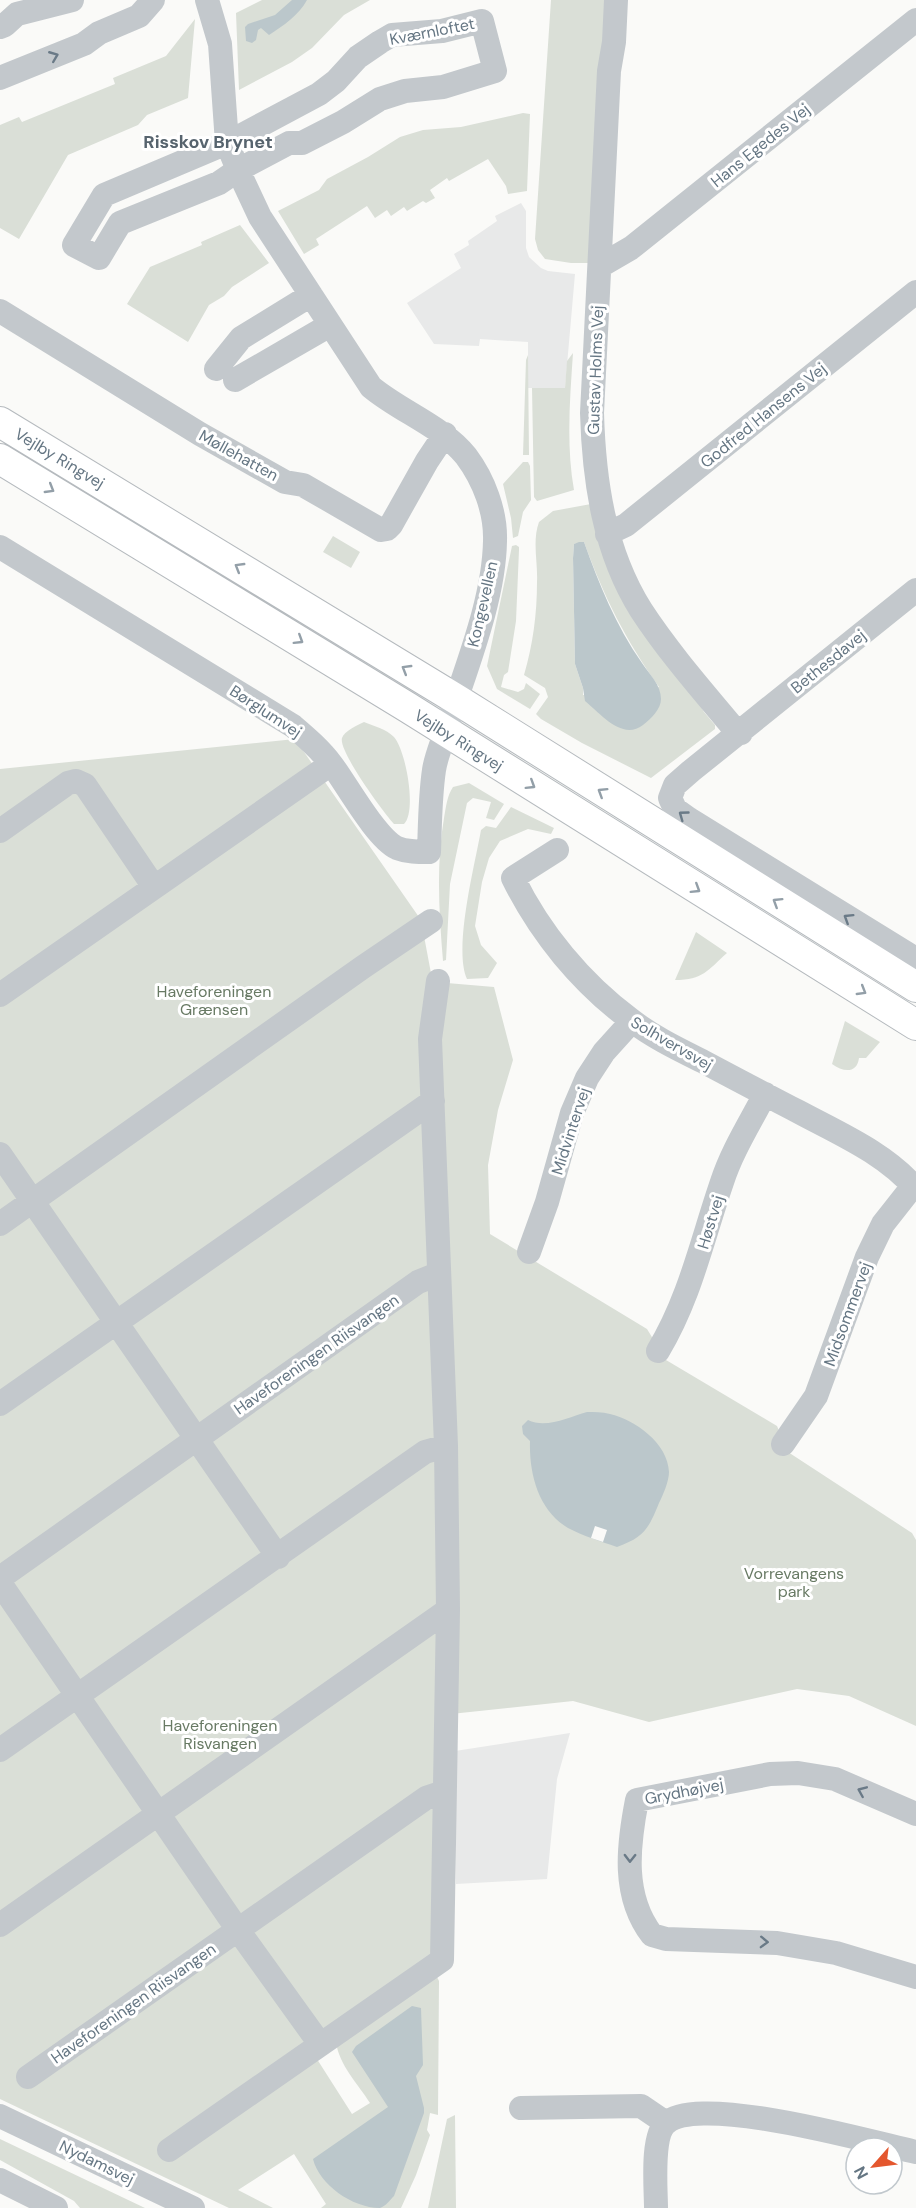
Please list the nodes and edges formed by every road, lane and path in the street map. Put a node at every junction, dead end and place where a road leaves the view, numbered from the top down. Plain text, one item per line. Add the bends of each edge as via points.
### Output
1 (72, 0) edge
2 (153, 0) edge
3 (207, 0) edge
4 (616, 0) edge
5 (916, 20) edge
6 (0, 27) edge
7 (0, 78) edge
8 (227, 143) junction
9 (238, 170) junction
10 (600, 266) junction
11 (916, 292) edge
12 (311, 295) junction
13 (0, 311) edge
14 (330, 325) junction
15 (0, 422) edge
16 (445, 434) junction
17 (0, 459) edge
18 (608, 534) junction
19 (0, 547) edge
20 (916, 590) edge
21 (456, 699) junction
22 (446, 731) junction
23 (741, 733) junction
24 (331, 764) junction
25 (0, 831) edge
26 (557, 850) dead end
27 (154, 887) junction
28 (431, 921) dead end
29 (916, 959) edge
30 (438, 981) dead end
31 (916, 987) edge
32 (0, 995) edge
33 (632, 1021) junction
34 (916, 1025) edge
35 (765, 1094) junction
36 (432, 1101) junction
37 (0, 1154) edge
38 (915, 1187) edge
39 (33, 1201) junction
40 (0, 1224) edge
41 (529, 1252) dead end
42 (438, 1274) junction
43 (116, 1322) junction
44 (658, 1351) dead end
45 (0, 1404) edge
46 (196, 1439) junction
47 (783, 1444) dead end
48 (446, 1446) junction
49 (278, 1557) junction
50 (0, 1578) edge
51 (0, 1583) edge
52 (448, 1610) junction
53 (76, 1696) junction
54 (0, 1750) edge
55 (444, 1792) junction
56 (158, 1814) junction
57 (916, 1814) edge
58 (0, 1925) edge
59 (238, 1930) junction
60 (916, 1977) edge
61 (320, 2044) junction
62 (28, 2077) dead end
63 (522, 2108) dead end
64 (0, 2116) edge
65 (666, 2123) junction
66 (169, 2150) dead end
67 (916, 2152) edge
68 (0, 2180) edge
69 (56, 2208) edge
70 (193, 2208) edge
71 (656, 2208) edge

1 - 6 street via 17,14
7 -> 2 street via 84,44 139,16
3 - 8 street, Kongevellen via 220,44
4 - 10 street, Gustav Holms Vej
5 - 10 street, Hans Egedes Vej via 631,248
8 - 9 street, Kongevellen
8 - 9 street via 104,195 74,245 99,258 120,223 219,183
8 - 9 street, Kværnloftet via 319,94 357,57 392,35 442,31 482,21 495,71 443,87 405,91 380,99 302,143 289,143
9 - 12 street, Kongevellen via 260,217
10 - 18 street, Gustav Holms Vej via 592,444
11 - 18 street, Godfred Hansens Vej via 626,525
12 - 14 street, Kongevellen
12 - 14 street via 241,338 226,374
13 - 16 street, Møllehatten via 200,434 285,482 303,485 381,530 391,525
14 - 16 street, Kongevellen via 371,387 388,402
21 -> 15 main road, Vejlby Ringvej
16 - 21 street, Kongevellen via 466,457 486,491 495,541 487,596
17 -> 22 main road, Vejlby Ringvej
18 - 23 street, Gustav Holms Vej via 641,609
19 - 24 street, Børglumvej via 292,726
20 - 23 street, Bethesdavej
21 - 22 street, Kongevellen
31 -> 21 main road, Vejlby Ringvej
22 - 24 street, Børglumvej via 434,769 429,852 395,847 375,826
22 -> 34 main road, Vejlby Ringvej
29 -> 23 street via 675,809 670,798 675,786
24 - 27 street
25 - 27 street via 76,781 85,785
26 - 33 street, Solhvervsvej via 513,878 526,906 574,968
27 - 32 street
28 - 39 street
30 - 36 street via 430,1039
33 - 35 street, Solhvervsvej
33 - 41 street, Midvintervej via 587,1078 572,1113
35 - 38 street, Solhvervsvej via 870,1149
35 - 44 street, Høstvej via 723,1179 688,1291
36 - 42 street
36 - 43 street
37 - 39 street
38 - 47 street, Midsommervej via 883,1224 816,1396
39 - 40 street
39 - 43 street
42 - 46 street, Haveforeningen Riisvangen via 418,1282
42 - 48 street
43 - 45 street
43 - 46 street
46 - 49 street
46 - 50 street, Haveforeningen Riisvangen
48 - 49 street via 425,1452
48 - 52 street
49 - 53 street
51 - 53 street
52 - 55 street
52 - 56 street
53 - 54 street
53 - 56 street
55 - 59 street, Haveforeningen Riisvangen via 426,1798
55 - 61 street via 442,1960
56 - 58 street
56 - 59 street
57 -> 60 street, Grydhøjvej via 835,1779 798,1773 770,1774 637,1800 631,1834 630,1880 636,1910 652,1935 666,1939 777,1943 836,1953
59 - 61 street
59 - 62 street, Haveforeningen Riisvangen
61 - 66 street
63 - 65 street via 641,2106
64 - 70 street, Nydamsvej
65 - 67 street via 699,2114 758,2116
65 - 71 street via 656,2149
68 - 69 street

